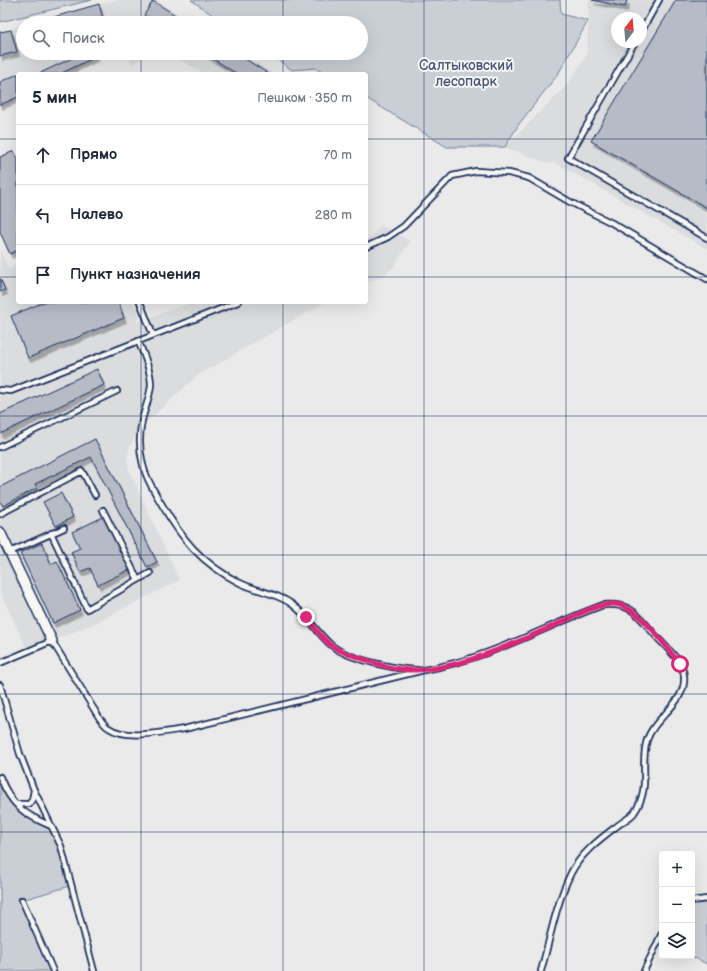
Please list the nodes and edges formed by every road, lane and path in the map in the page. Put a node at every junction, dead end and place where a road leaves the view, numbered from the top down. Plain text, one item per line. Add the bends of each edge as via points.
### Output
1 (659, 0) edge
2 (647, 21) edge
3 (632, 48) edge
4 (707, 238) edge
5 (368, 245) edge
6 (707, 279) edge
7 (141, 304) edge
8 (233, 304) edge
9 (153, 335) junction
10 (138, 341) junction
11 (0, 390) edge
12 (117, 391) dead end
13 (0, 447) edge
14 (95, 495) dead end
15 (103, 510) dead end
16 (0, 514) edge
17 (64, 528) dead end
18 (0, 532) edge
19 (51, 533) junction
20 (10, 552) junction
21 (150, 574) dead end
22 (138, 580) junction
23 (52, 641) junction
24 (0, 663) edge
25 (424, 670) junction
26 (0, 685) edge
27 (0, 777) edge
28 (34, 790) junction
29 (12, 802) junction
30 (52, 826) junction
31 (707, 899) edge
32 (22, 900) dead end
33 (695, 901) edge
34 (659, 939) edge
35 (54, 971) edge
36 (94, 971) edge
37 (541, 971) edge
38 (644, 971) edge

1 - 2 lane
3 - 4 lane via 568,158
5 - 6 lane via 388,237 404,226 452,176 476,171 509,173 529,178
7 - 9 lane
8 - 9 lane
9 - 10 lane
10 - 11 lane via 11,391
10 - 25 lane via 148,367 151,384 139,437 143,466 150,485 175,527 194,551 216,570 238,582 293,604 332,646 375,663 401,669
12 - 13 lane
14 - 16 lane via 82,471
15 - 22 lane
17 - 19 lane
18 - 20 street
19 - 20 lane
19 - 22 lane via 87,609
20 - 23 street
21 - 22 lane
23 - 24 lane
23 - 25 lane via 100,719 109,728 132,734 184,729
25 - 37 lane via 447,666 504,647 603,605 618,604 631,609 680,664 684,676 683,687 647,740 641,801 633,814 592,847 571,873
26 - 28 lane via 20,754
27 - 29 lane
28 - 29 lane via 29,804
28 - 30 lane
29 - 30 lane via 33,817
30 - 36 lane via 61,846
31 - 33 lane
32 - 35 lane
34 - 38 lane

